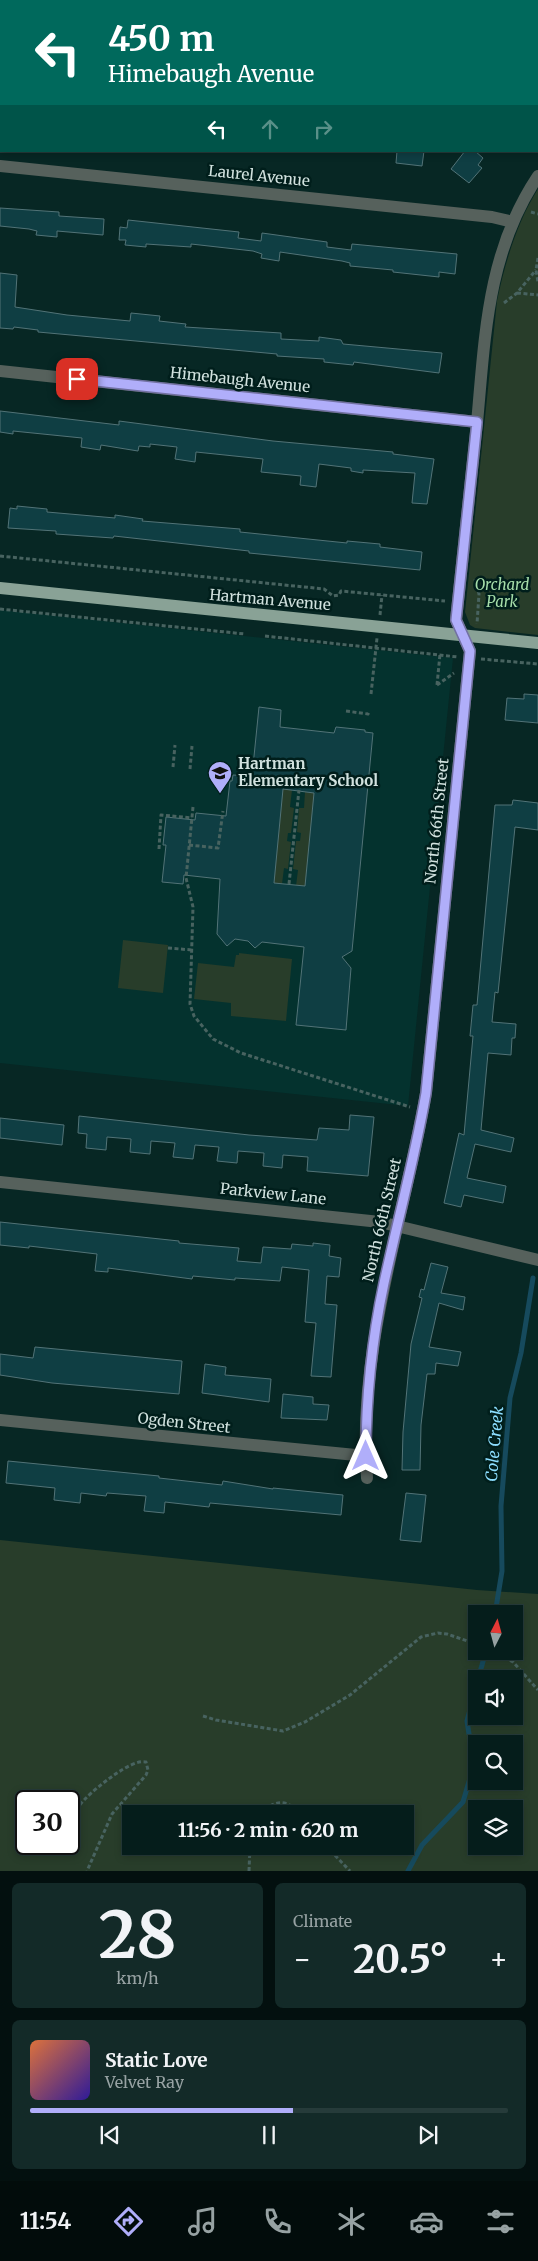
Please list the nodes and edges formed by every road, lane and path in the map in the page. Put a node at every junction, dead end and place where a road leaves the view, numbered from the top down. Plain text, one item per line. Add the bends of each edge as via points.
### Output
1 (0, 166) edge
2 (538, 176) edge
3 (513, 222) junction
4 (538, 258) edge
5 (536, 270) junction
6 (538, 282) edge
7 (538, 295) edge
8 (0, 371) edge
9 (477, 422) junction
10 (0, 556) edge
11 (0, 588) edge
12 (444, 601) dead end
13 (0, 609) edge
14 (245, 634) dead end
15 (464, 635) junction
16 (265, 636) dead end
17 (538, 643) edge
18 (376, 648) junction
19 (440, 654) junction
20 (454, 656) dead end
21 (482, 659) dead end
22 (538, 664) edge
23 (454, 673) dead end
24 (371, 694) dead end
25 (346, 711) dead end
26 (369, 712) dead end
27 (175, 745) dead end
28 (192, 746) dead end
29 (173, 767) dead end
30 (190, 769) dead end
31 (298, 790) dead end
32 (193, 808) dead end
33 (222, 811) dead end
34 (192, 818) junction
35 (189, 845) junction
36 (159, 849) dead end
37 (289, 884) dead end
38 (168, 948) dead end
39 (192, 950) junction
40 (410, 1106) dead end
41 (0, 1182) edge
42 (398, 1225) junction
43 (538, 1260) edge
44 (0, 1420) edge
45 (366, 1456) junction
46 (367, 1478) dead end
47 (468, 1640) edge
48 (509, 1660) edge
49 (538, 1690) edge
50 (203, 1716) dead end
51 (80, 1805) edge
52 (274, 1805) edge
53 (290, 1805) edge
54 (250, 1855) edge
55 (335, 1855) edge
56 (87, 1871) edge
57 (249, 1871) edge
58 (350, 1871) edge

1 - 3 street, Laurel Avenue via 492,217
2 - 3 street, North 66th Street
3 - 9 street, North 66th Street via 495,273 488,307
4 - 5 path
5 - 6 path
5 - 7 path via 516,293
8 - 9 street, Himebaugh Avenue
9 - 15 street, North 66th Street via 456,620
10 - 12 path via 324,589 333,596 341,591
11 - 15 main road, Hartman Avenue
13 - 14 path
15 - 17 main road, Hartman Avenue
15 - 42 street, North 66th Street via 470,651 426,1093
16 - 18 path
18 - 19 path
18 - 24 path
19 - 20 path
19 - 23 path via 436,685
21 - 22 path
25 - 26 path
27 - 29 path
28 - 30 path
31 - 37 path
32 - 34 path
33 - 35 path via 218,848
34 - 35 path
34 - 36 path via 161,815
35 - 39 path via 186,878 193,907
38 - 39 path
39 - 40 path via 190,1004 198,1022 213,1039 265,1061
41 - 42 street, Parkview Lane
42 - 43 street, Parkview Lane
42 - 45 street, North 66th Street via 375,1333 365,1432
44 - 45 street, Ogden Street
45 - 46 street, North 66th Street
47 - 50 path via 438,1633 421,1637 350,1695 305,1722 283,1730
48 - 49 path
51 - 56 path via 95,1790 135,1762 146,1762 146,1775 112,1814
52 - 53 path via 280,1802
54 - 57 path
55 - 58 path

